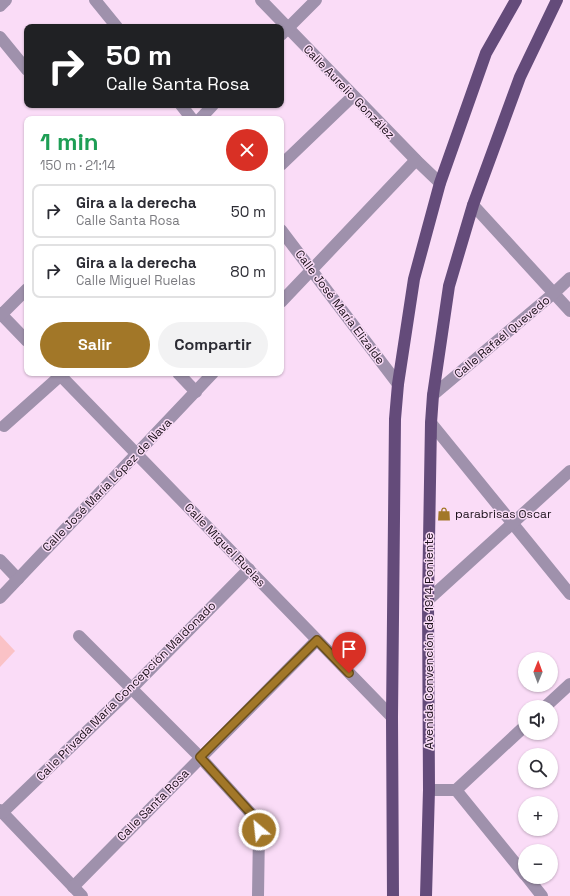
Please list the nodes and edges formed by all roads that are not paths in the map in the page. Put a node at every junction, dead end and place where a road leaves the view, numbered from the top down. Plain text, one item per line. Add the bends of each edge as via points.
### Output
1 (6, 0) edge
2 (95, 0) edge
3 (260, 0) edge
4 (316, 0) edge
5 (516, 0) edge
6 (557, 0) edge
7 (0, 6) edge
8 (115, 24) edge
9 (279, 24) edge
10 (284, 31) edge
11 (0, 37) edge
12 (24, 66) edge
13 (352, 96) junction
14 (183, 108) edge
15 (210, 108) edge
16 (190, 116) edge
17 (203, 116) edge
18 (416, 160) junction
19 (284, 161) edge
20 (440, 183) junction
21 (473, 205) junction
22 (284, 234) edge
23 (312, 269) junction
24 (570, 278) edge
25 (24, 292) edge
26 (554, 293) junction
27 (284, 299) edge
28 (570, 311) edge
29 (0, 315) edge
30 (24, 338) edge
31 (57, 376) edge
32 (61, 376) edge
33 (181, 376) edge
34 (210, 376) edge
35 (398, 384) junction
36 (196, 392) junction
37 (433, 395) junction
38 (431, 423) junction
39 (4, 426) dead end
40 (137, 454) junction
41 (570, 471) edge
42 (512, 523) junction
43 (0, 560) edge
44 (249, 570) junction
45 (18, 579) junction
46 (570, 594) edge
47 (0, 598) edge
48 (428, 600) junction
49 (79, 636) dead end
50 (317, 640) junction
51 (570, 684) edge
52 (132, 688) junction
53 (553, 700) edge
54 (392, 717) junction
55 (518, 732) edge
56 (200, 757) junction
57 (429, 790) junction
58 (456, 790) junction
59 (1, 811) edge
60 (518, 866) edge
61 (533, 884) edge
62 (73, 887) junction
63 (82, 896) edge
64 (258, 896) edge
65 (393, 896) edge
66 (426, 896) edge
67 (542, 896) edge

1 - 7 street
2 - 8 street
3 - 9 street, Calle Aurelio González
4 - 10 street
5 - 20 main road via 486,53
6 - 21 main road, Avenida Convención de 1914 Poniente via 520,76
10 - 13 street, Calle Aurelio González
11 - 12 street
13 - 18 street, Calle Aurelio González
13 - 19 street
14 - 16 street
15 - 17 street
18 - 20 street, Calle Aurelio González
18 - 23 street
20 - 35 main road via 414,279
21 - 26 street
21 - 37 main road, Avenida Convención de 1914 Poniente via 449,286
22 - 23 street, Calle José María Elizalde
23 - 27 street
23 - 35 street, Calle José María Elizalde
24 - 26 street, Calle Rafaél Quevedo
25 - 29 street
26 - 28 street
26 - 37 street, Calle Rafaél Quevedo
29 - 30 street
31 - 39 street
32 - 40 street, Calle Miguel Ruelas
33 - 36 street
34 - 36 street, Calle José María López de Nava
35 - 54 main road
36 - 40 street, Calle José María López de Nava
37 - 38 main road, Avenida Convención de 1914 Poniente
38 - 42 street
38 - 48 main road, Avenida Convención de 1914 Poniente
40 - 44 street, Calle Miguel Ruelas
40 - 45 street, Calle José María López de Nava
41 - 42 street
42 - 46 street
42 - 48 street
43 - 45 street
44 - 50 street, Calle Miguel Ruelas
44 - 52 street, Calle Privada María Concepción Maldonado
45 - 47 street, Calle José María López de Nava
48 - 57 main road, Avenida Convención de 1914 Poniente
49 - 52 street
50 - 54 street, Calle Miguel Ruelas
50 - 56 street, Calle Santa Rosa
51 - 53 street
52 - 56 street
52 - 59 street, Calle Privada María Concepción Maldonado
54 - 65 main road
55 - 58 street
56 - 62 street, Calle Santa Rosa
56 - 64 street via 258,824
57 - 58 street
57 - 66 main road, Avenida Convención de 1914 Poniente
58 - 60 street
59 - 62 street
61 - 67 street
62 - 63 street

